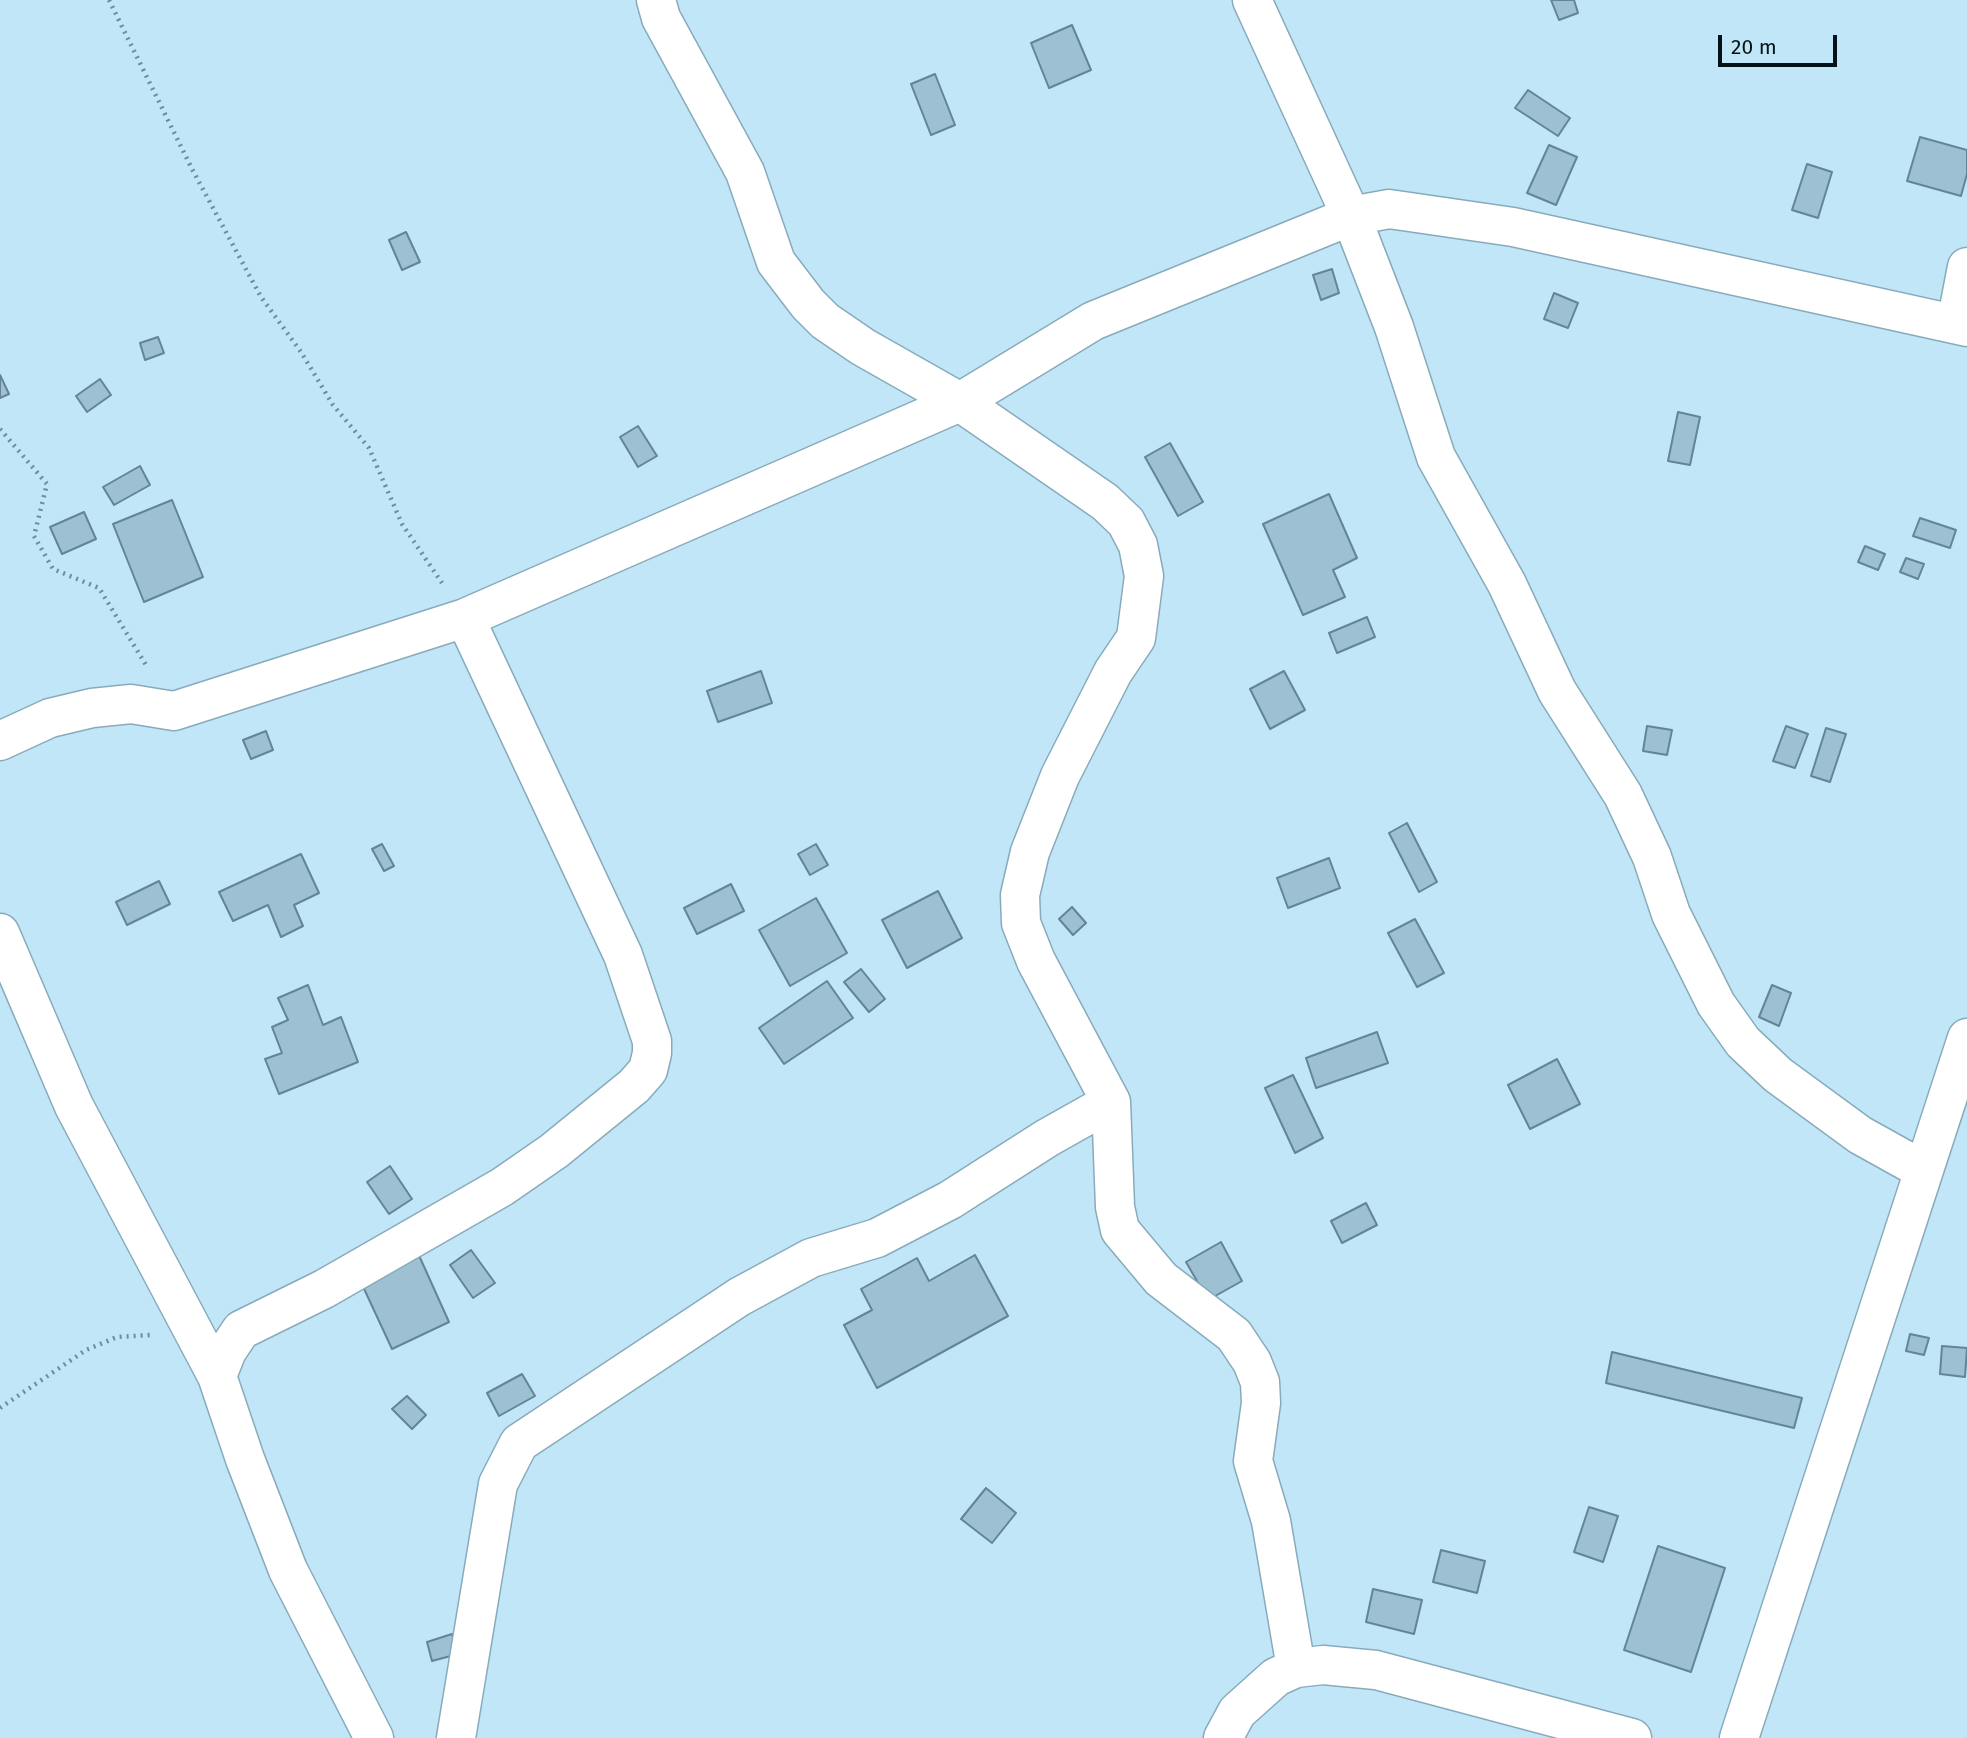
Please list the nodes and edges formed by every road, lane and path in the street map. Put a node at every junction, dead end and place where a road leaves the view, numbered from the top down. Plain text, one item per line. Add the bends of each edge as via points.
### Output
1 (109, 0) edge
2 (656, 0) edge
3 (1252, 0) edge
4 (1351, 216) junction
5 (1967, 267) edge
6 (1961, 325) edge
7 (960, 402) junction
8 (0, 429) edge
9 (465, 618) junction
10 (174, 711) junction
11 (0, 741) edge
12 (0, 933) edge
13 (1967, 1038) edge
14 (1111, 1102) junction
15 (1923, 1170) junction
16 (163, 1339) dead end
17 (217, 1376) junction
18 (0, 1408) edge
19 (1296, 1668) junction
20 (374, 1738) edge
21 (456, 1738) edge
22 (1223, 1738) edge
23 (1632, 1738) edge
24 (1739, 1738) edge

1 - 9 path via 261,297 333,405 369,448 402,524
2 - 7 street via 745,172 776,262 792,284 825,321
3 - 4 street
4 - 6 street via 1389,209 1513,227
4 - 7 street via 1093,321
4 - 15 street via 1394,327 1436,457 1507,584 1557,691 1623,795 1652,856 1671,914 1716,1004 1743,1042 1778,1075 1860,1135
5 - 6 street
7 - 9 street
7 - 14 street via 1105,502 1126,522 1138,545 1144,576 1136,638 1113,671 1060,776 1030,852 1020,895 1021,923 1036,961
8 - 10 path via 47,484 34,536 53,569 99,589
9 - 10 street
9 - 17 street via 623,956 652,1041 648,1070 554,1151 502,1187 324,1289 241,1330
10 - 11 street via 131,704 93,708 50,718
12 - 17 street via 74,1106
13 - 15 street
14 - 19 street via 1120,1230 1161,1279 1234,1335 1260,1382 1253,1461 1270,1521
14 - 21 street via 938,1207 877,1238 811,1258 740,1297 520,1443 498,1484
15 - 24 street
16 - 18 path via 117,1337 86,1350
17 - 20 street via 288,1570
19 - 22 street via 1252,1696
19 - 23 street via 1324,1665 1376,1670

